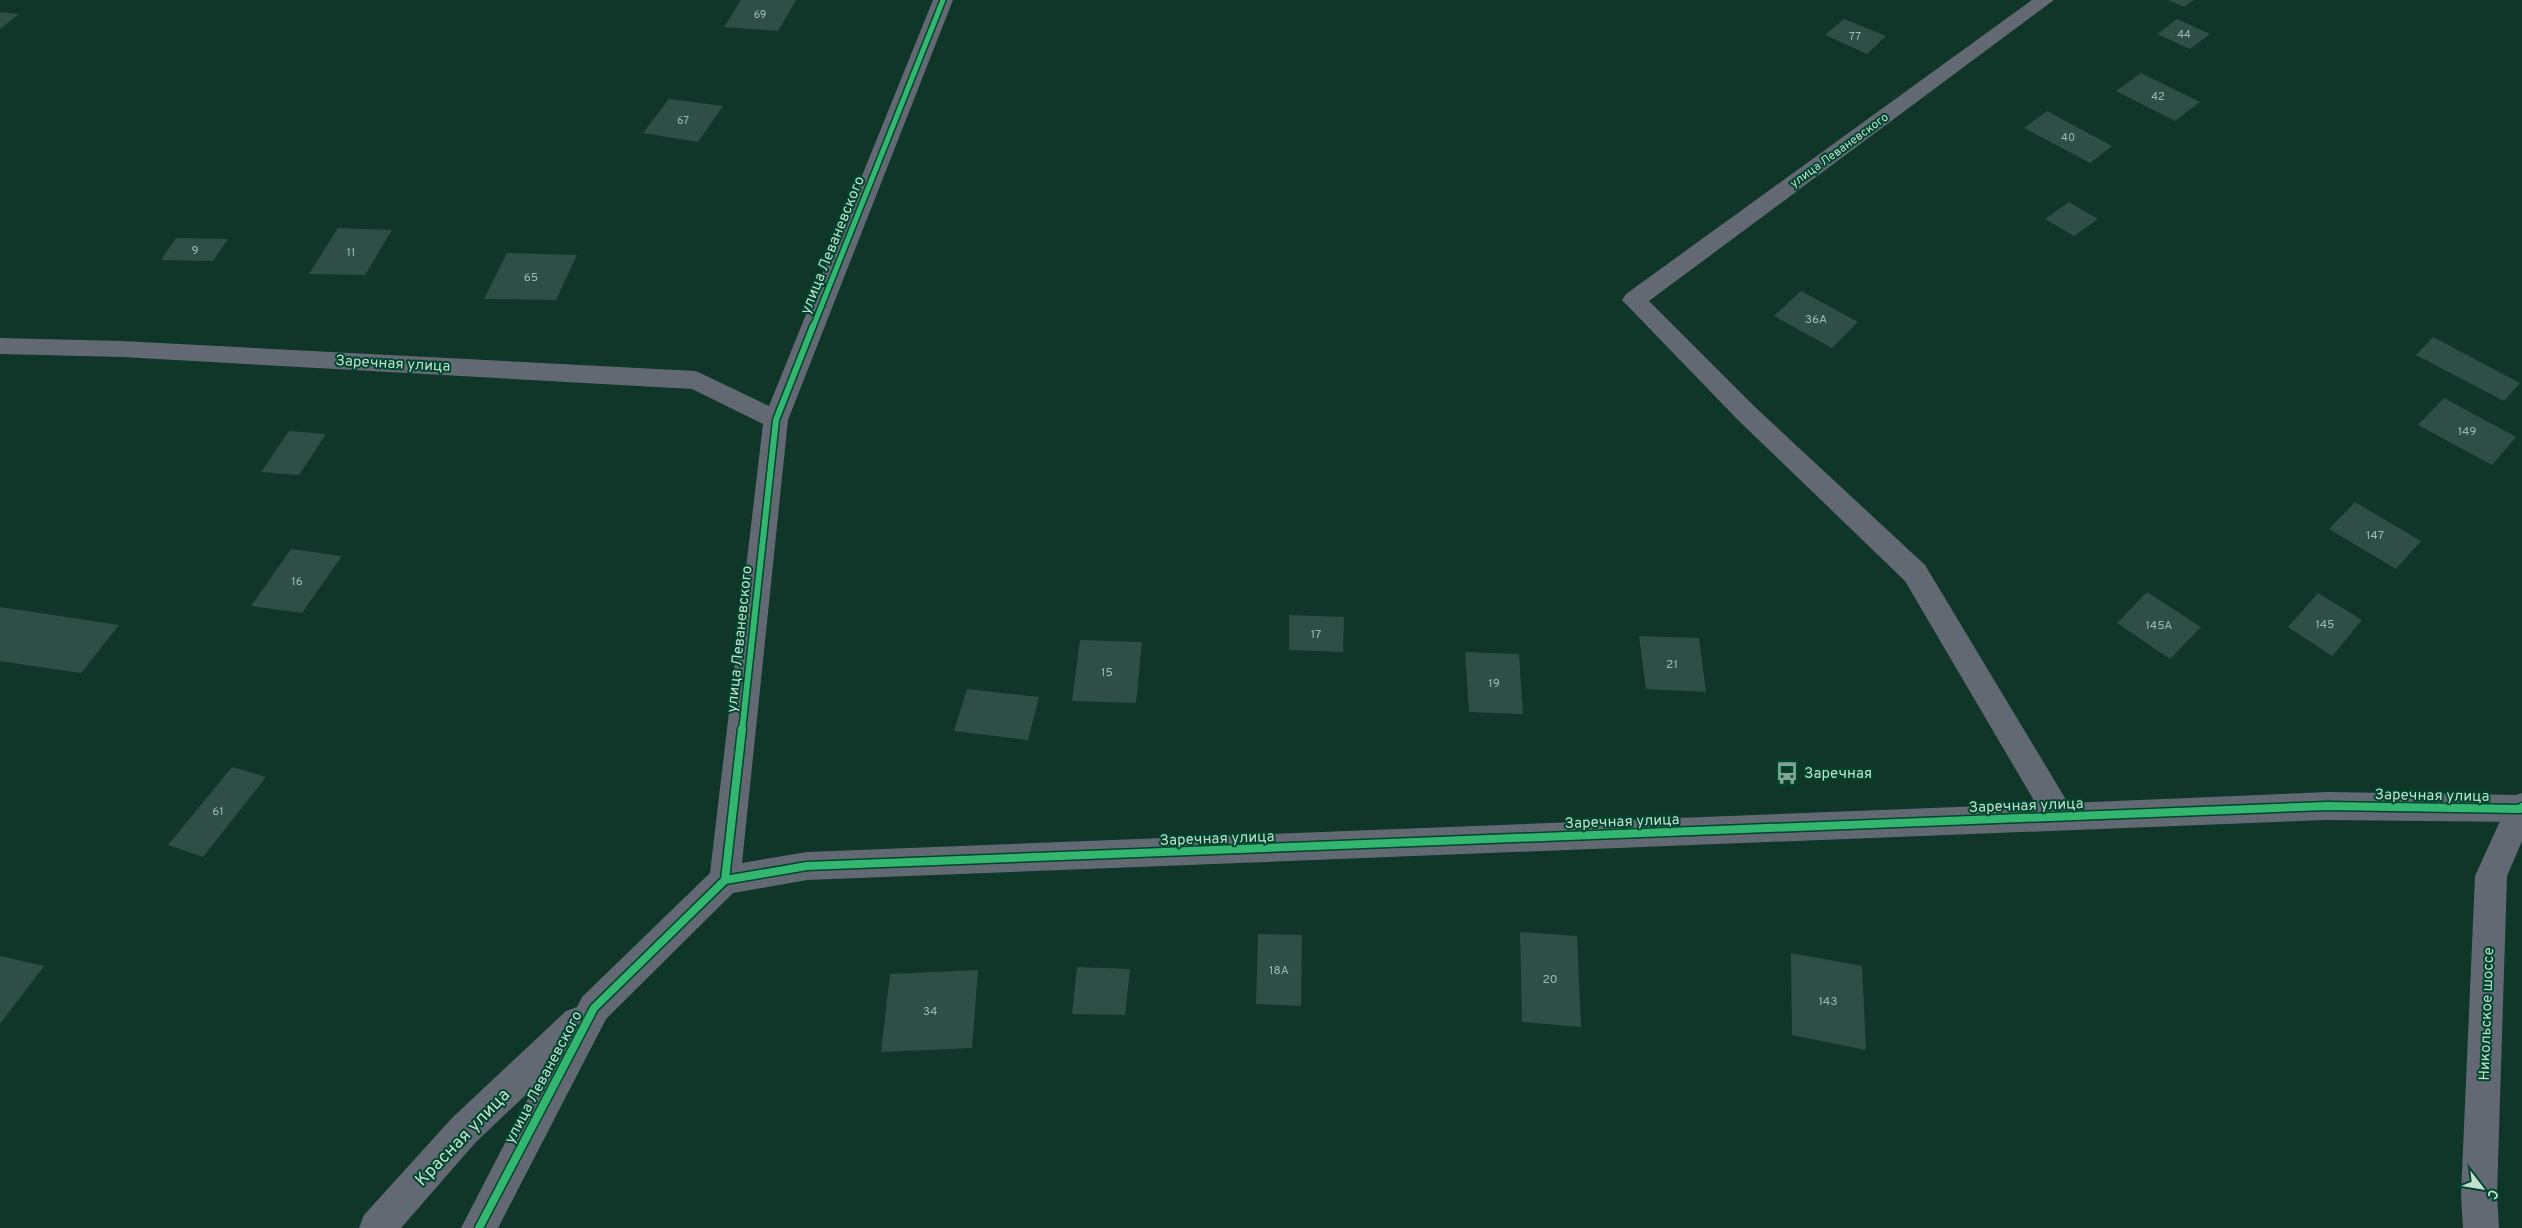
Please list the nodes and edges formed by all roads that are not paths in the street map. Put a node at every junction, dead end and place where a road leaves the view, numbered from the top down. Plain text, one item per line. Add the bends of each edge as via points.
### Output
1 (943, 0) edge
2 (2044, 0) edge
3 (0, 346) edge
4 (776, 420) junction
5 (2521, 808) edge
6 (2060, 816) junction
7 (725, 880) junction
8 (594, 1008) junction
9 (376, 1228) edge
10 (479, 1228) edge
11 (2481, 1228) edge

1 - 4 street, улица Леваневского
2 - 6 street, улица Леваневского via 1634,300 1746,413 1915,573
3 - 4 street, Заречная улица via 122,348 696,380
4 - 7 street, улица Леваневского
5 - 6 street, Заречная улица via 2327,806
5 - 11 street, Никольское шоссе via 2492,876 2479,1194
6 - 7 street, Заречная улица via 817,866
7 - 8 street, улица Леваневского
8 - 9 street, Красная улица via 464,1130
8 - 10 street, улица Леваневского

